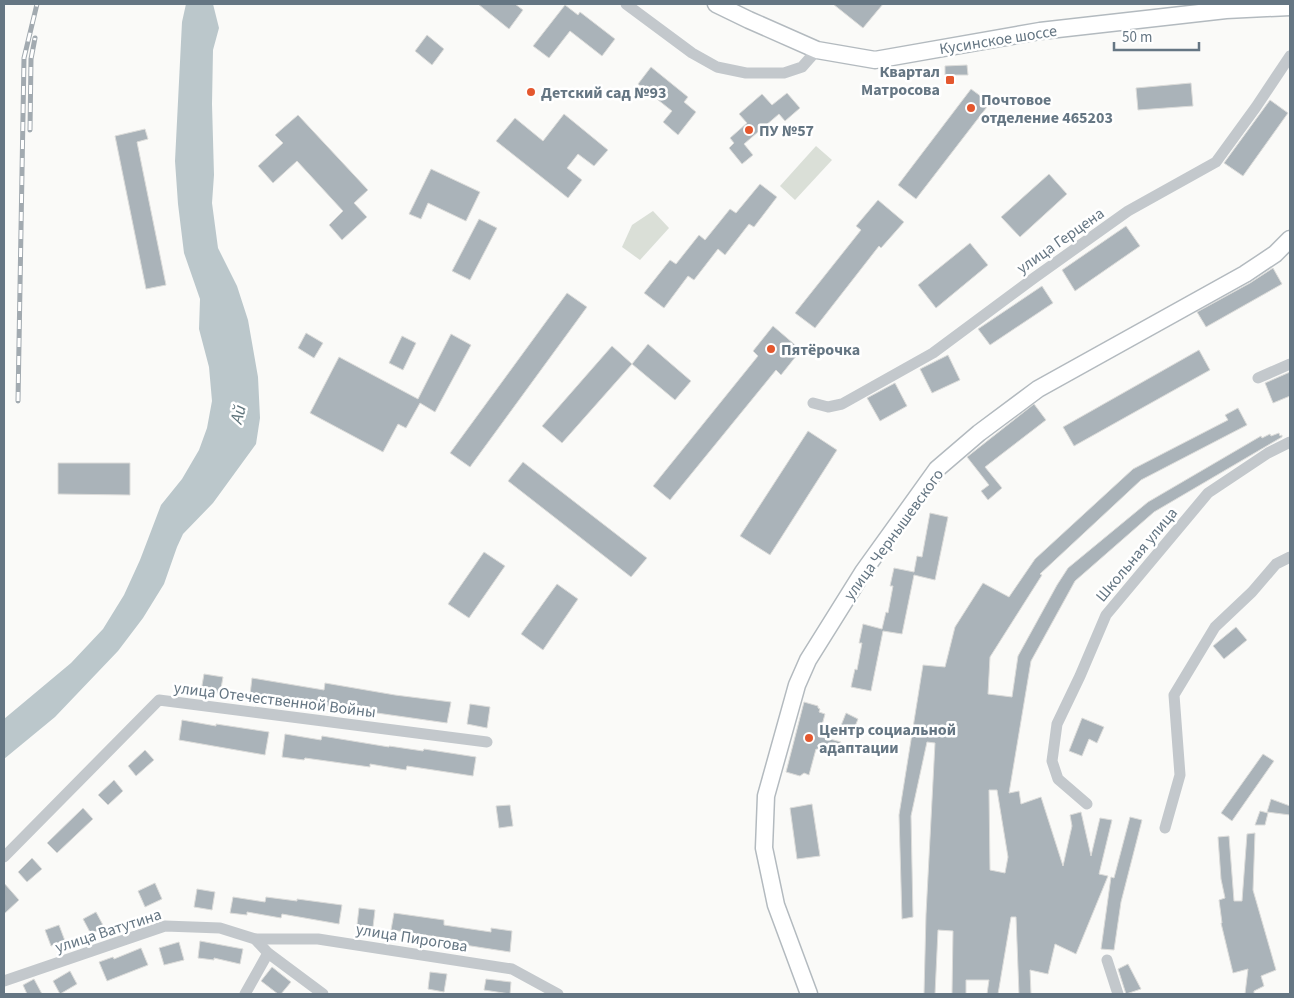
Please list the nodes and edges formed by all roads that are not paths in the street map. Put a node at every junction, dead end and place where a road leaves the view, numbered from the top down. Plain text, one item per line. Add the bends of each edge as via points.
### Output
1 (626, 4) edge
2 (716, 4) edge
3 (1290, 7) edge
4 (1208, 8) edge
5 (817, 50) junction
6 (1290, 56) edge
7 (1290, 239) edge
8 (1290, 364) edge
9 (1258, 378) dead end
10 (813, 403) dead end
11 (1290, 442) edge
12 (1290, 557) edge
13 (487, 742) dead end
14 (1087, 804) dead end
15 (1166, 828) dead end
16 (4, 857) edge
17 (254, 939) junction
18 (268, 954) junction
19 (1106, 960) dead end
20 (4, 981) edge
21 (245, 994) edge
22 (323, 994) edge
23 (558, 994) edge
24 (809, 994) edge
25 (1118, 994) edge

1 - 5 street via 692,53 717,67 746,73 784,73 802,67
2 - 5 main road, Кусинское шоссе
3 - 4 main road, Кусинское шоссе
4 - 5 main road, Кусинское шоссе via 875,60
6 - 10 street, улица Герцена via 1216,162 1128,211 933,354 842,404
7 - 24 main road, улица Чернышевского via 1275,254 1245,274 1038,389 979,433 924,484 863,572 808,660 797,685 766,796 764,848 776,906
8 - 9 street
11 - 14 street, Школьная улица via 1208,493 1106,614 1057,724 1052,761 1058,779
12 - 15 street via 1276,564 1215,627 1174,696 1180,775
13 - 16 street, улица Отечественной Войны via 159,700
17 - 18 street, улица Ватутина
17 - 20 street, улица Ватутина via 220,928 165,926
17 - 23 street, улица Пирогова via 318,939 512,969
18 - 21 street
18 - 22 street, улица Ватутина
19 - 25 street

